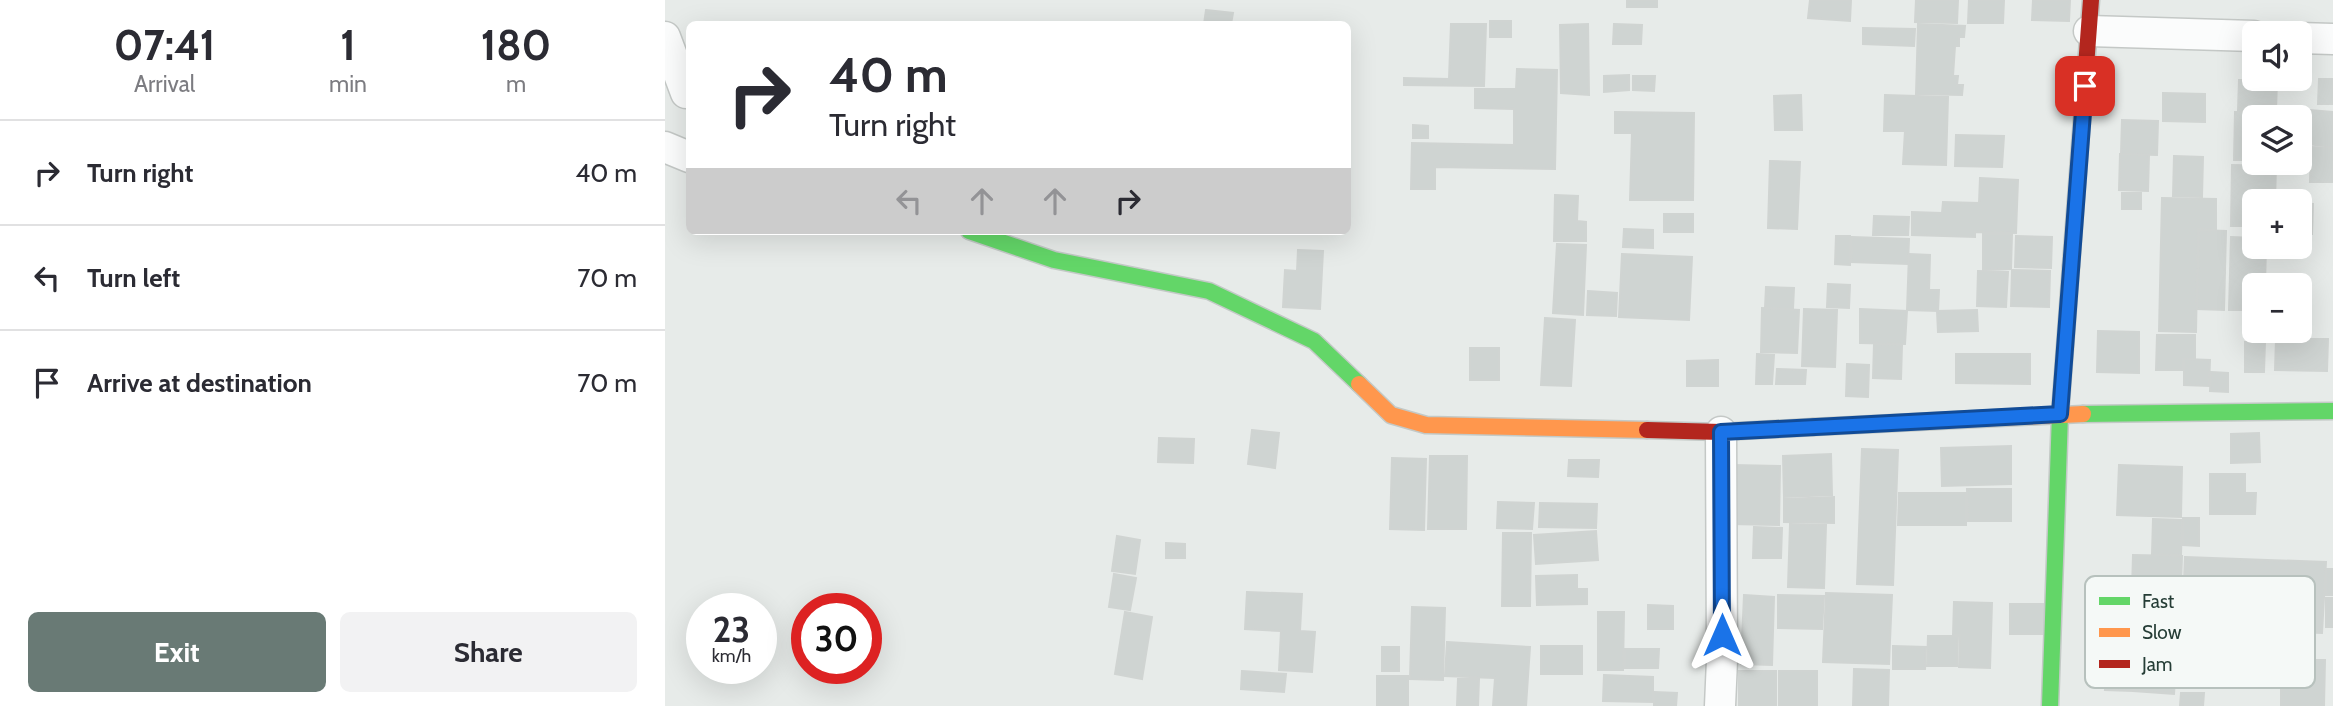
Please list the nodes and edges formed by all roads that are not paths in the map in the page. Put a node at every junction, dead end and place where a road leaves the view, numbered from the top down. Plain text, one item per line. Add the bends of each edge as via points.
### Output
1 (2091, 0) edge
2 (2089, 31) junction
3 (2242, 36) edge
4 (665, 37) edge
5 (2312, 38) edge
6 (2333, 39) edge
7 (680, 89) edge
8 (665, 147) edge
9 (686, 156) edge
10 (981, 235) edge
11 (2333, 411) edge
12 (2060, 414) junction
13 (1721, 432) junction
14 (1720, 706) edge
15 (2050, 706) edge

1 - 2 street
2 - 3 street
2 - 12 street
4 - 7 street
5 - 6 street
8 - 9 street
10 - 13 street via 1054,260 1209,291 1314,341 1391,415 1426,425
11 - 12 street
12 - 13 street
12 - 15 street
13 - 14 street

